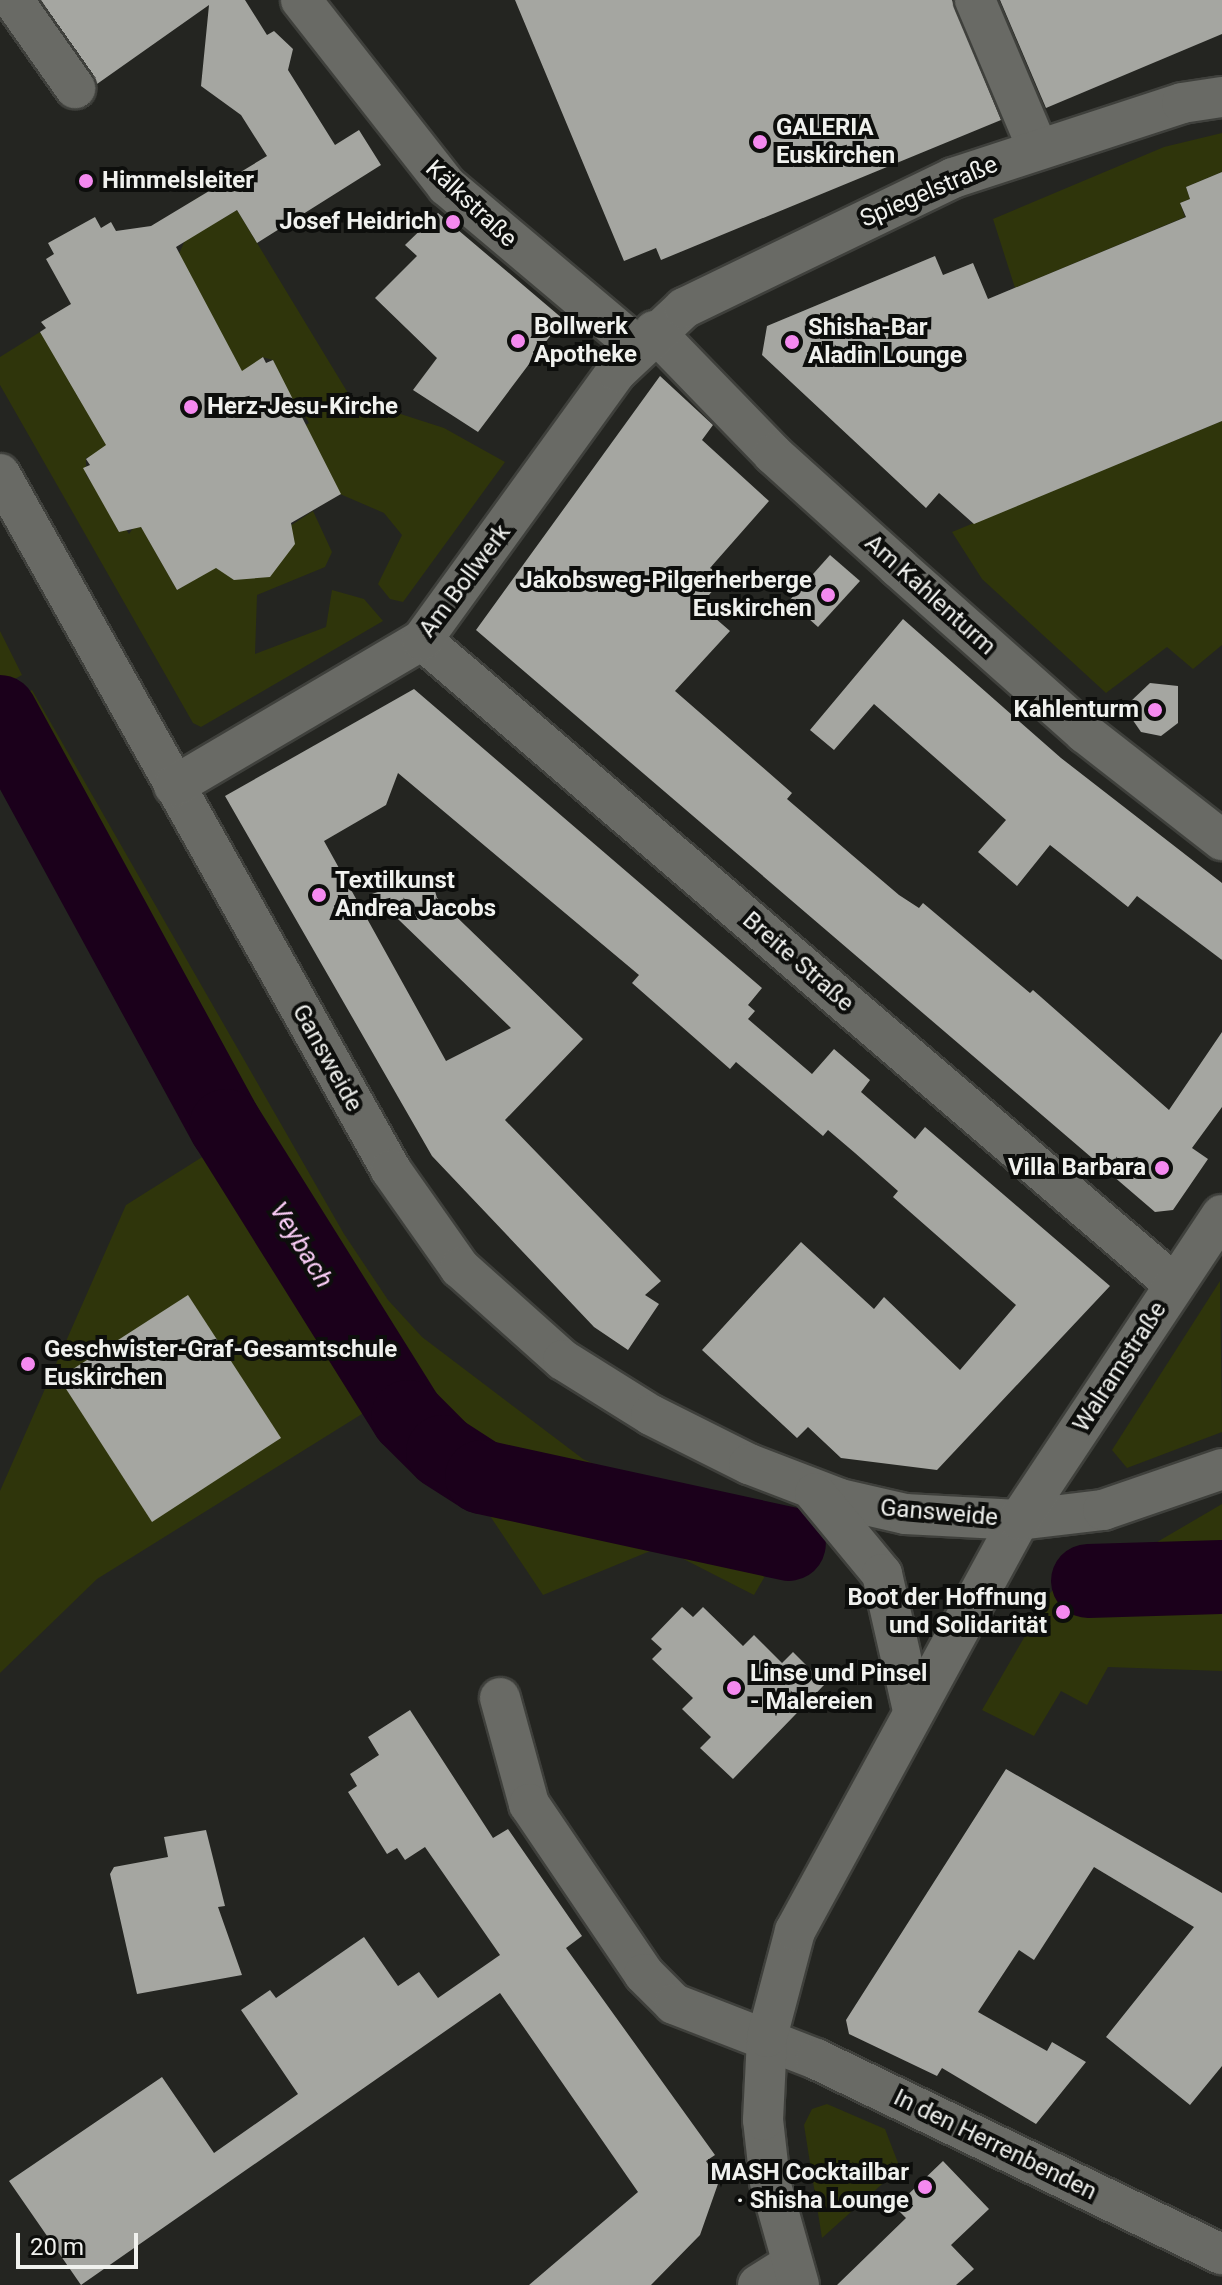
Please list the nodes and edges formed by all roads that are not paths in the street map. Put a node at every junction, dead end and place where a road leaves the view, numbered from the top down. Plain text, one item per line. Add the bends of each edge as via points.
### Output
1 (13, 0) edge
2 (301, 0) edge
3 (975, 0) edge
4 (75, 88) dead end
5 (1222, 97) edge
6 (1038, 149) junction
7 (646, 339) junction
8 (0, 474) edge
9 (422, 640) junction
10 (174, 786) junction
11 (1222, 840) edge
12 (1222, 1215) edge
13 (1174, 1284) junction
14 (1222, 1469) edge
15 (812, 1490) junction
16 (1019, 1520) junction
17 (500, 1698) dead end
18 (913, 1711) junction
19 (767, 2037) junction
20 (1222, 2254) edge
21 (783, 2278) edge

1 - 4 street
2 - 7 street, Kälkstraße via 447,186
3 - 6 street
5 - 6 street, Spiegelstraße via 1182,103
6 - 7 street, Spiegelstraße via 883,210 710,294
7 - 9 street, Am Bollwerk
7 - 11 street, Am Kahlenturm via 1085,733
8 - 10 street, Gansweide
9 - 10 street, Am Bollwerk
9 - 13 street, Breite Straße
10 - 15 street, Gansweide via 391,1170 460,1268 521,1325 600,1385 697,1439
12 - 13 street, Walramstraße
13 - 16 street, Walramstraße
14 - 16 street, Gansweide via 1128,1505
15 - 16 street, Gansweide via 905,1514
15 - 18 street, Gansweide via 882,1574
16 - 18 street, Walramstraße
17 - 19 street, In den Herrenbenden via 529,1804 644,1974 674,2004
18 - 19 street, Walramstraße via 805,1909 779,1978
19 - 20 street, In den Herrenbenden
19 - 21 street, Walramstraße via 765,2145

